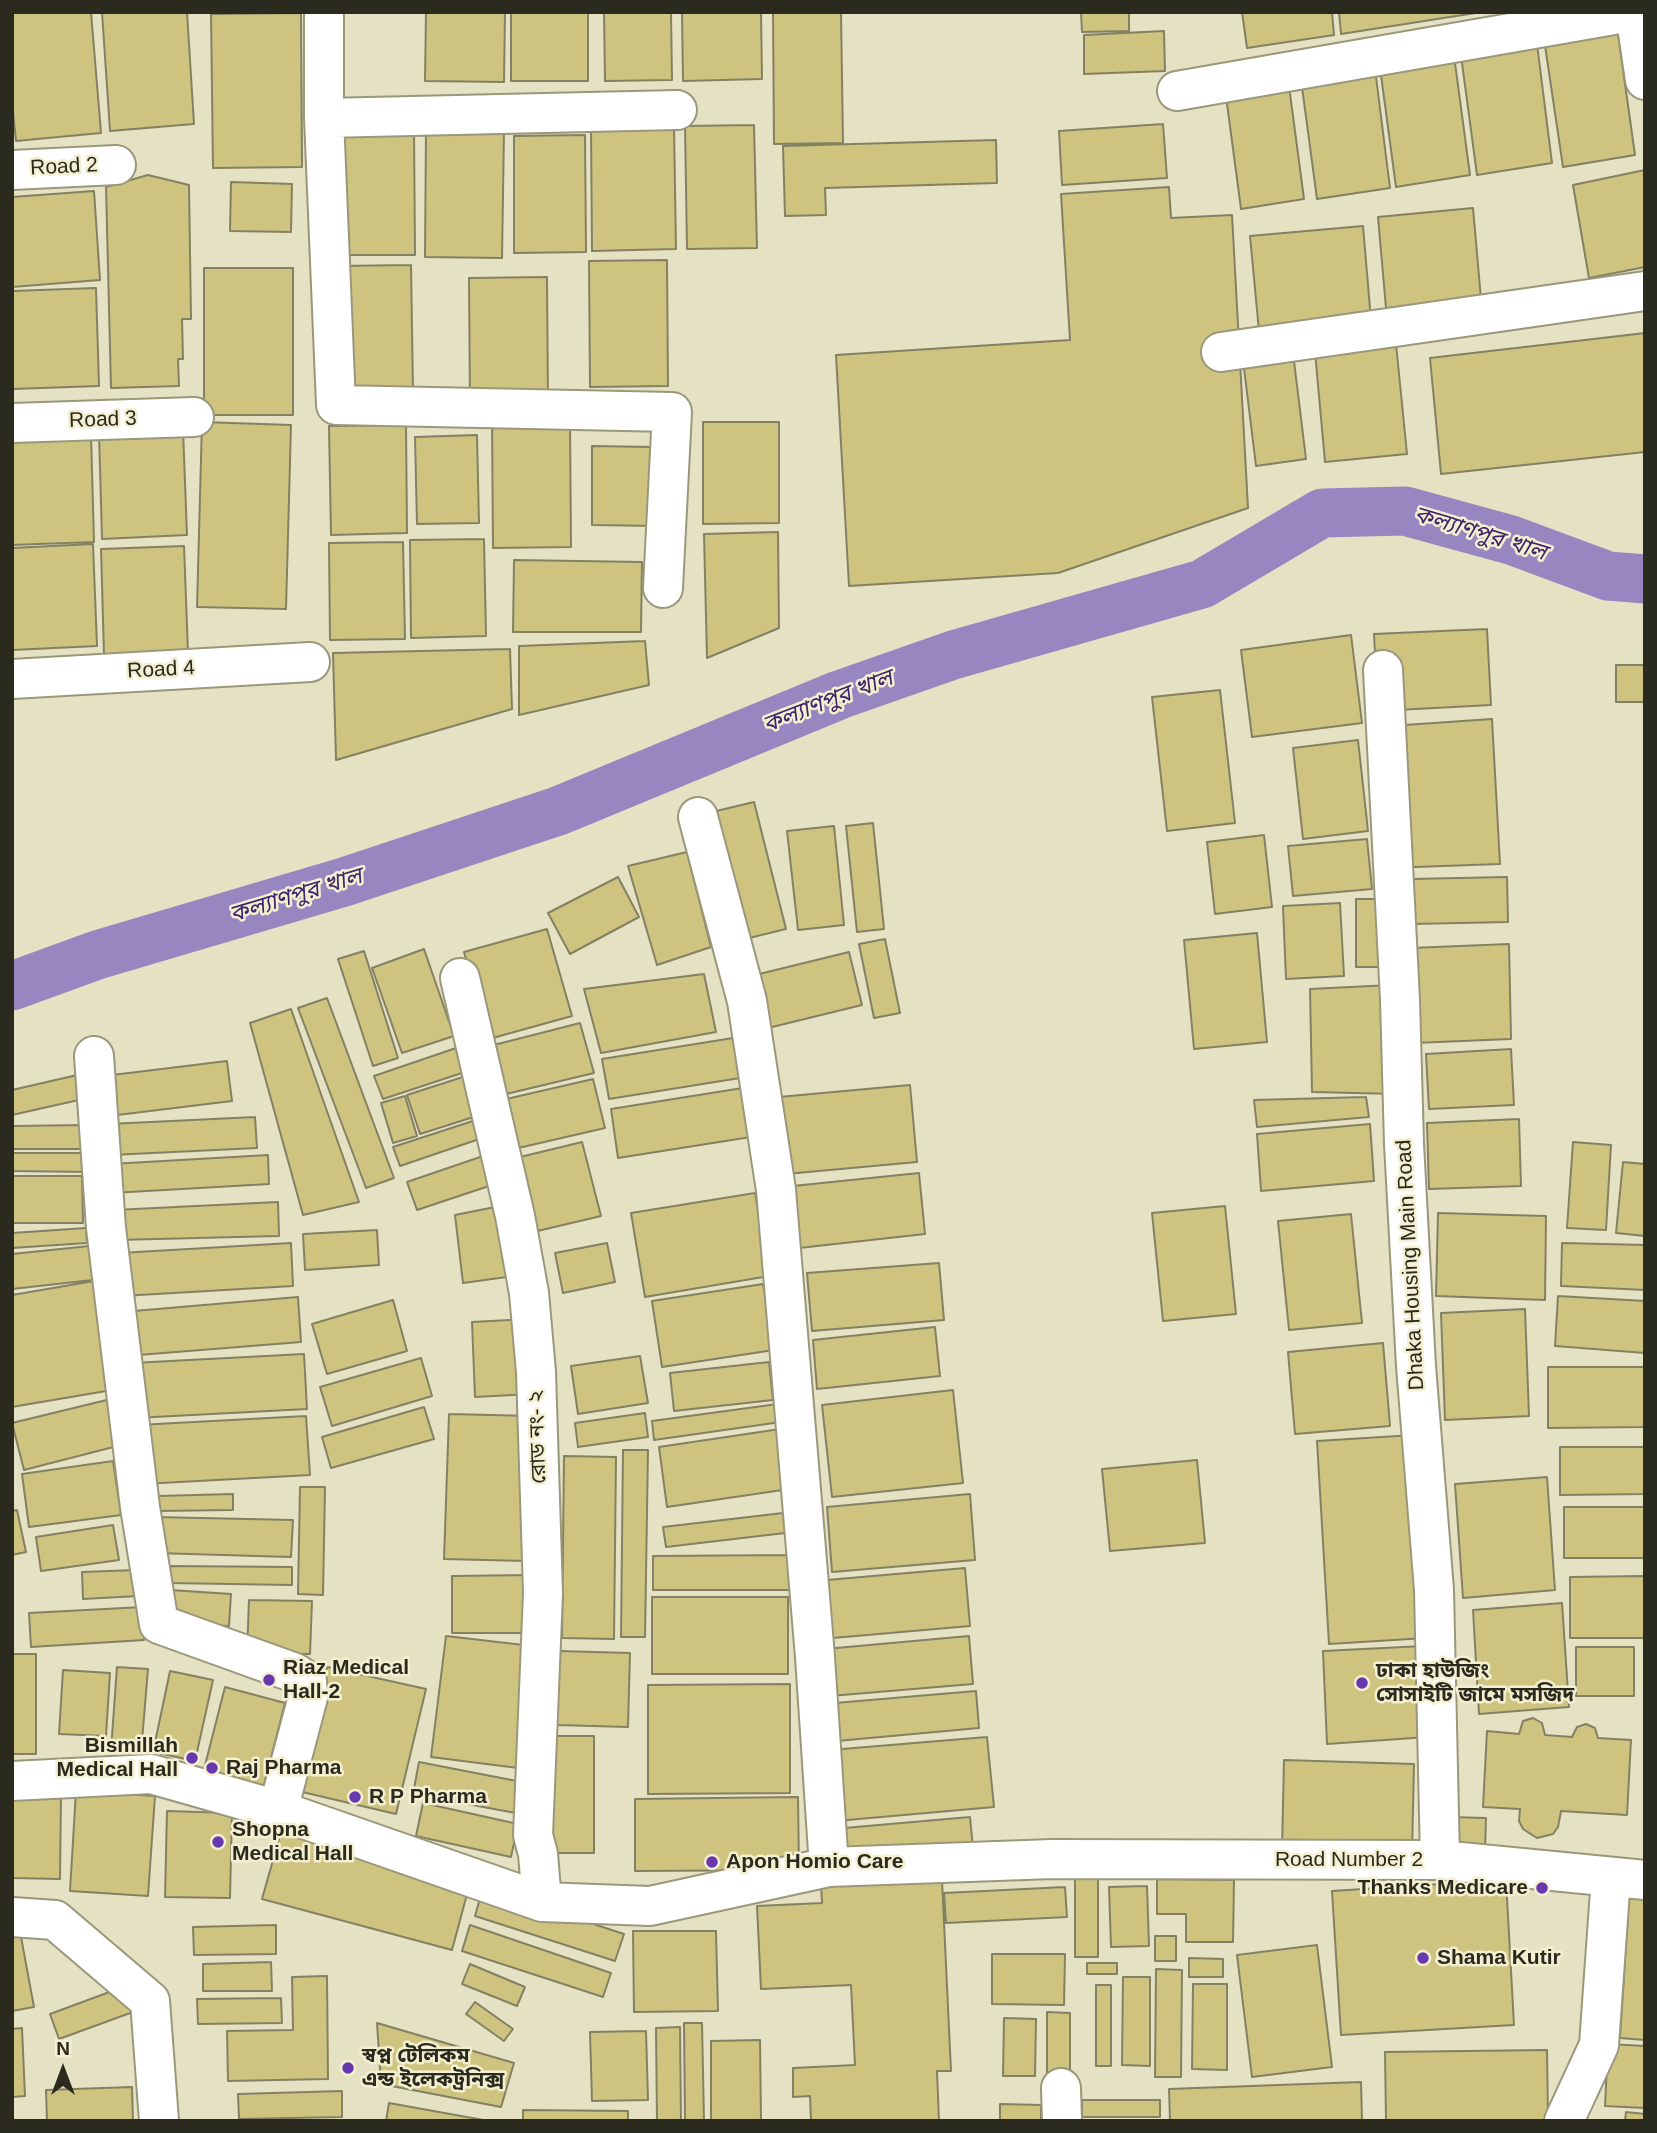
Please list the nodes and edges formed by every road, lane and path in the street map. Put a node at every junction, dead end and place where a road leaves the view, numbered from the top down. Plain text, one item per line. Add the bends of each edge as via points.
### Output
1 (324, 12) edge
2 (1633, 12) edge
3 (1645, 80) edge
4 (1177, 91) dead end
5 (677, 110) dead end
6 (324, 118) junction
7 (116, 164) dead end
8 (12, 170) edge
9 (1645, 291) edge
10 (1221, 352) dead end
11 (194, 417) dead end
12 (12, 423) edge
13 (663, 588) dead end
14 (310, 662) dead end
15 (1382, 670) dead end
16 (12, 679) edge
17 (698, 817) dead end
18 (460, 978) dead end
19 (94, 1056) dead end
20 (12, 1781) edge
21 (278, 1811) junction
22 (1440, 1860) junction
23 (829, 1867) junction
24 (1628, 1878) edge
25 (542, 1902) junction
26 (12, 1917) edge
27 (159, 2121) edge
28 (1564, 2121) edge

1 - 6 street
2 - 3 street
2 - 4 street
5 - 6 street
6 - 13 street via 336,405 672,412
7 - 8 street, Road 2
9 - 10 street
11 - 12 street, Road 3
14 - 16 street, Road 4
15 - 22 street, Dhaka Housing Main Road via 1415,1353 1434,1590
17 - 23 street via 747,1001 776,1190
18 - 25 street, রোড নং- ২ via 515,1216 536,1372 543,1594 534,1835
19 - 21 street via 106,1228 159,1624 307,1681 308,1697
20 - 21 street, Road Number 2 via 151,1774
21 - 25 street, Road Number 2
22 - 23 street, Road Number 2 via 1053,1859
22 - 24 street, Road Number 2
23 - 25 street, Road Number 2 via 650,1906
24 - 28 street via 1599,2045
26 - 27 street via 55,1920 150,2001

